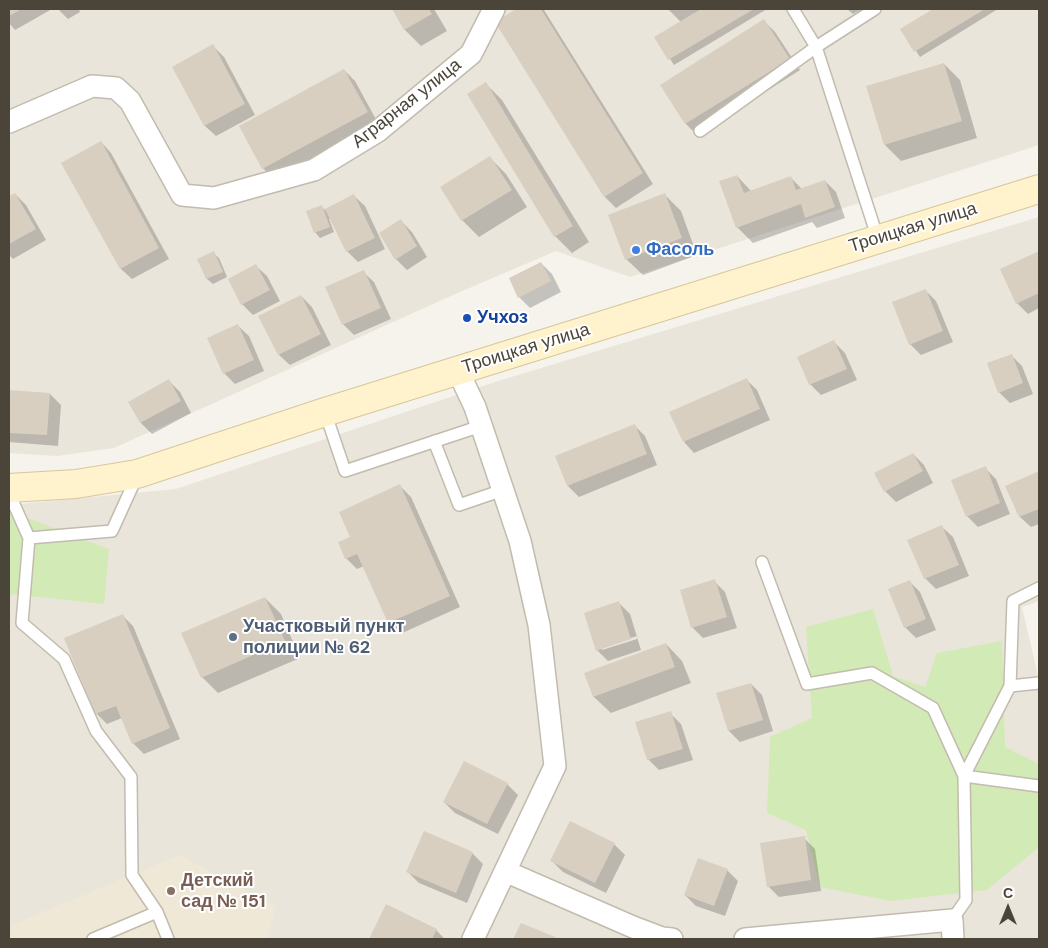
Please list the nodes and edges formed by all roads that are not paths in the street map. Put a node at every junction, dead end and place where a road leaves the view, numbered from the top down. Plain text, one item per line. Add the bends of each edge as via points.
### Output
1 (494, 9) edge
2 (793, 9) edge
3 (876, 9) edge
4 (816, 47) junction
5 (9, 122) edge
6 (700, 131) dead end
7 (1039, 189) edge
8 (878, 239) junction
9 (458, 370) junction
10 (325, 412) junction
11 (481, 426) junction
12 (434, 441) junction
13 (138, 474) junction
14 (9, 488) edge
15 (503, 490) junction
16 (9, 493) edge
17 (29, 538) junction
18 (762, 562) dead end
19 (1039, 588) edge
20 (1039, 683) edge
21 (1010, 686) junction
22 (964, 776) junction
23 (1039, 786) edge
24 (506, 872) junction
25 (157, 912) junction
26 (953, 929) edge
27 (92, 939) edge
28 (168, 939) edge
29 (473, 939) edge
30 (665, 939) edge
31 (745, 939) edge

1 - 5 street, Аграрная улица via 471,54 378,131 314,170 214,198 182,195 130,101 116,88 92,86
2 - 4 lane
3 - 4 lane
4 - 6 lane
4 - 8 lane
7 - 8 street, Троицкая улица
8 - 9 street, Троицкая улица
9 - 10 street, Троицкая улица
9 - 11 street
10 - 12 lane via 345,471
10 - 13 street, Троицкая улица
11 - 12 lane
11 - 15 street
12 - 15 lane via 459,505
13 - 14 street, Троицкая улица via 76,484
13 - 17 lane via 112,531
15 - 24 street via 520,542 539,625 555,766
16 - 17 lane
17 - 25 lane via 22,623 64,659 96,731 131,777 132,875
18 - 22 lane via 807,684 872,673 933,708
19 - 21 lane via 1013,601
20 - 21 lane
21 - 22 lane
22 - 23 lane
22 - 26 lane via 966,900
24 - 29 street
24 - 30 street
25 - 27 lane
25 - 28 lane
26 - 31 street

